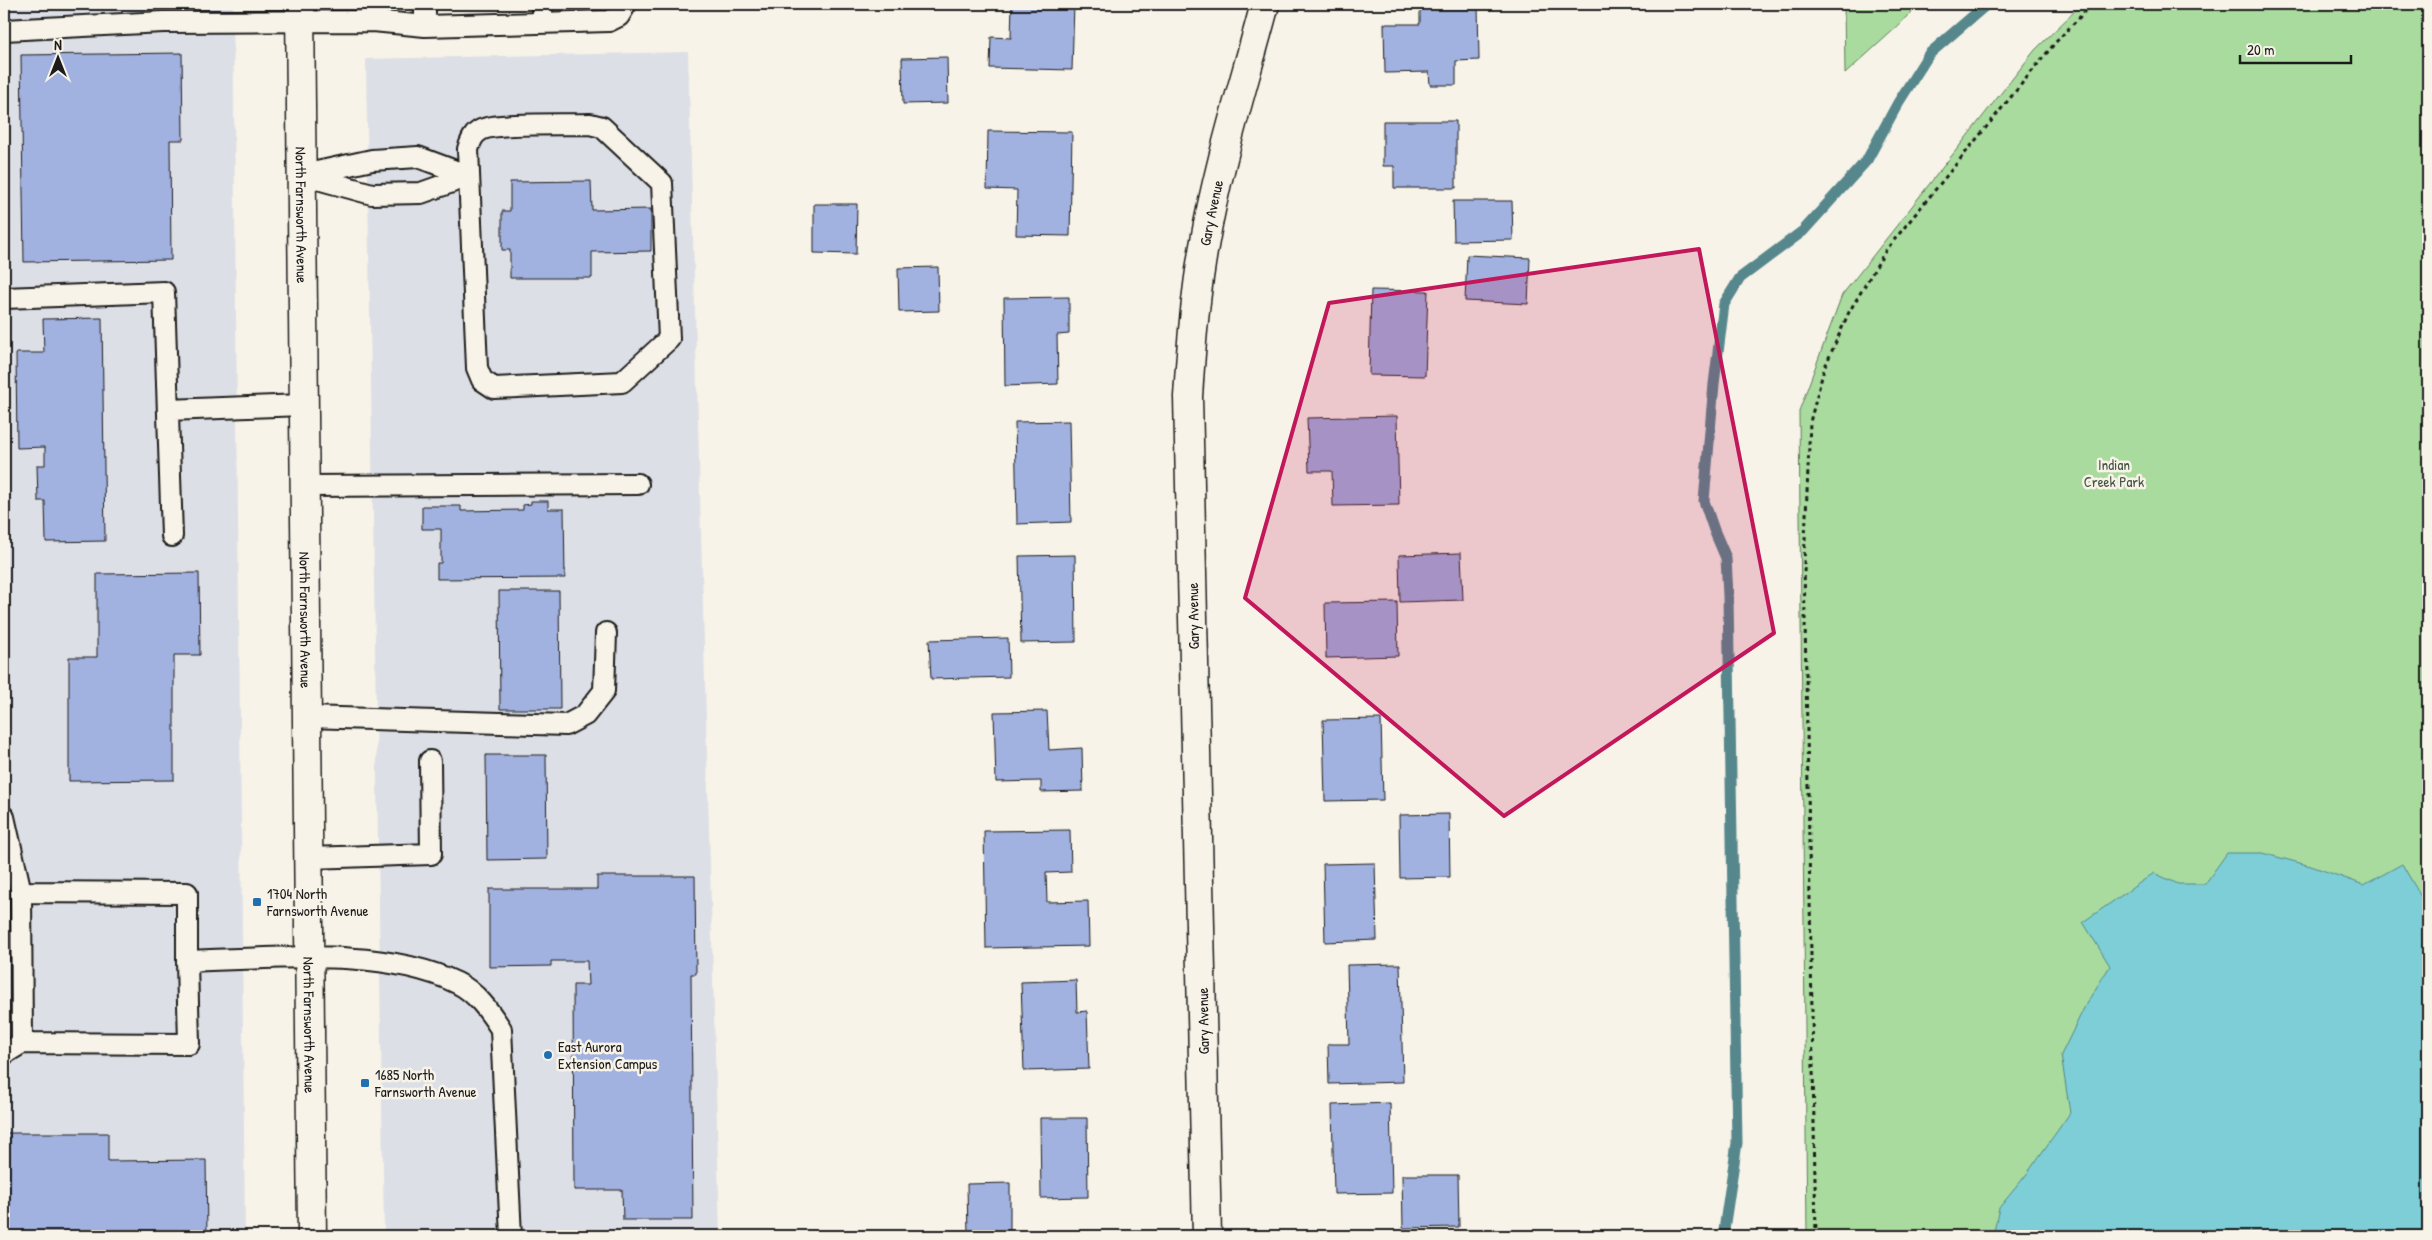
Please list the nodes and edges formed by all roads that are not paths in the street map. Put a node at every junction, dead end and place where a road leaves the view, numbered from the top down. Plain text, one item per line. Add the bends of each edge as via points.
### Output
1 (425, 4) edge
2 (626, 4) edge
3 (1265, 4) edge
4 (164, 13) edge
5 (300, 13) edge
6 (542, 13) edge
7 (425, 26) junction
8 (4, 30) edge
9 (303, 175) junction
10 (469, 176) junction
11 (4, 298) edge
12 (304, 405) junction
13 (168, 410) junction
14 (638, 484) dead end
15 (306, 486) junction
16 (172, 536) dead end
17 (606, 634) dead end
18 (308, 717) junction
19 (430, 761) dead end
20 (4, 817) edge
21 (309, 858) junction
22 (21, 892) junction
23 (311, 958) junction
24 (187, 961) junction
25 (22, 1043) junction
26 (4, 1054) edge
27 (312, 1236) edge
28 (512, 1236) edge
29 (1208, 1236) edge

1 - 7 lane
2 - 6 lane via 619,16 610,21
3 - 29 street, Gary Avenue via 1204,245 1192,322 1188,397
4 - 5 lane
4 - 8 lane
5 - 7 lane
5 - 9 street, North Farnsworth Avenue
6 - 7 lane
9 - 10 lane via 372,160 418,157
9 - 10 lane via 372,194 421,193
9 - 12 street, North Farnsworth Avenue
10 - 10 lane via 477,368 482,380 494,388 622,382 669,339 662,183 602,127 581,124 483,129 473,136 468,149
11 - 13 lane via 164,292
12 - 13 lane
12 - 15 street, North Farnsworth Avenue
13 - 16 lane
14 - 15 lane
15 - 18 street, North Farnsworth Avenue
17 - 18 lane via 604,691 585,715 566,725
18 - 21 street, North Farnsworth Avenue
19 - 21 lane via 431,854
20 - 22 lane
21 - 23 street, North Farnsworth Avenue
22 - 24 lane via 187,893
22 - 25 lane
23 - 24 lane
23 - 27 street, North Farnsworth Avenue
23 - 28 lane via 385,961 427,971 459,984 489,1009 501,1029
24 - 25 lane via 189,1044
25 - 26 lane

